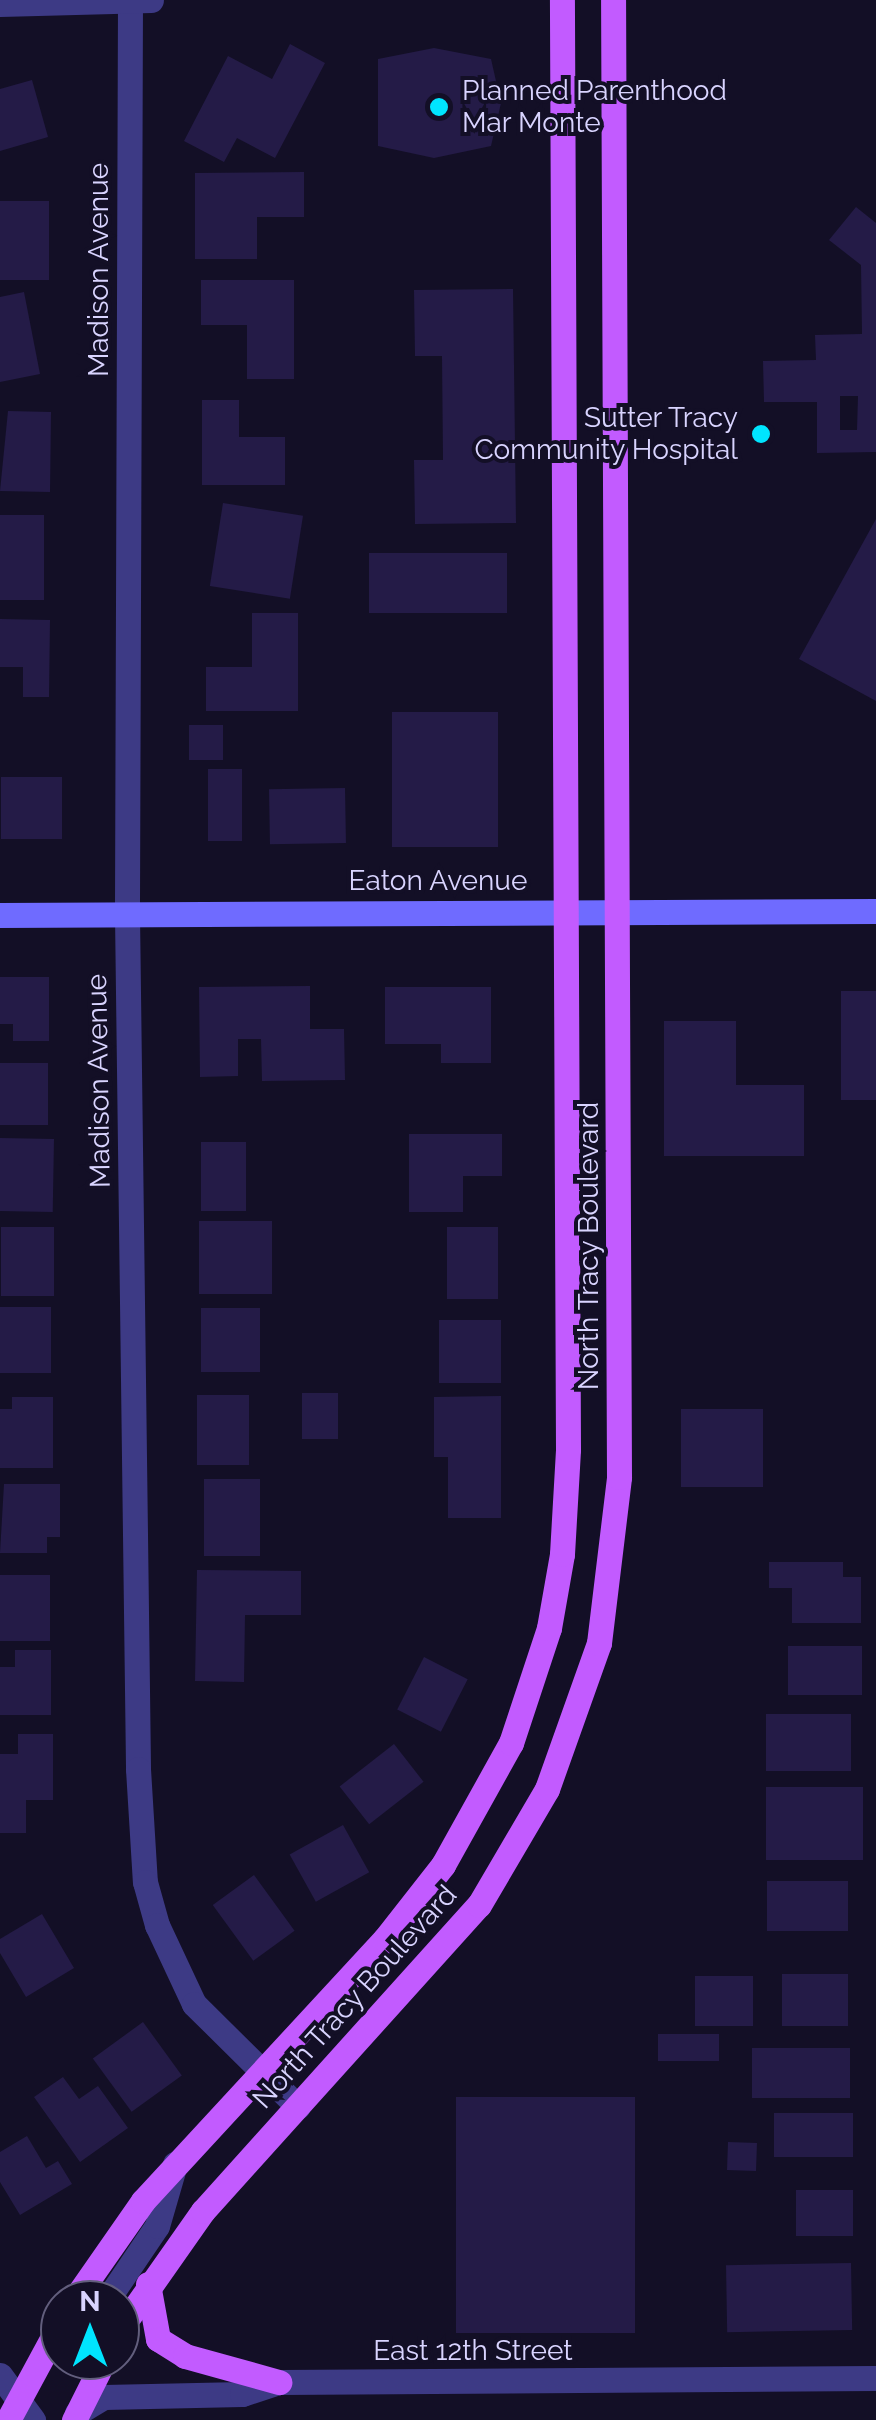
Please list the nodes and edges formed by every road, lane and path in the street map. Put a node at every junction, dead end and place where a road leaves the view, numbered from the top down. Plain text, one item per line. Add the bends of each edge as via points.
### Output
1 (130, 0) edge
2 (151, 0) edge
3 (562, 0) edge
4 (613, 0) edge
5 (0, 4) edge
6 (566, 911) junction
7 (616, 911) junction
8 (876, 911) edge
9 (0, 915) edge
10 (127, 915) junction
11 (260, 2073) junction
12 (298, 2107) junction
13 (175, 2164) junction
14 (87, 2280) edge
15 (120, 2280) edge
16 (148, 2284) junction
17 (140, 2297) edge
18 (40, 2352) edge
19 (40, 2358) edge
20 (0, 2367) edge
21 (0, 2375) edge
22 (876, 2378) edge
23 (92, 2380) edge
24 (116, 2380) edge
25 (279, 2382) junction
26 (128, 2394) junction
27 (20, 2396) junction
28 (75, 2416) edge
29 (8, 2420) edge
30 (32, 2420) edge

1 - 2 street
1 - 5 street
1 - 10 street, Madison Avenue
3 - 6 main road, North Tracy Boulevard
4 - 7 main road, North Tracy Boulevard
6 - 7 street, Eaton Avenue
6 - 10 street, Eaton Avenue
6 - 11 main road, North Tracy Boulevard via 567,1484 559,1571 538,1667 491,1786 444,1865
7 - 8 street, Eaton Avenue
7 - 12 main road, North Tracy Boulevard via 619,1477 599,1642 560,1762 500,1873 453,1939
9 - 10 street, Eaton Avenue
10 - 11 street, Madison Avenue via 145,1882 183,1988
11 - 12 street, Madison Avenue
11 - 13 main road, North Tracy Boulevard
12 - 16 main road, North Tracy Boulevard
13 - 14 main road, North Tracy Boulevard
13 - 15 street via 156,2226
16 - 17 main road, North Tracy Boulevard
16 - 25 main road via 158,2339 185,2356
18 - 20 street
19 - 27 main road
21 - 27 street
22 - 25 street, East 12th Street
23 - 28 main road
24 - 26 street
25 - 26 street, East 12th Street via 242,2394
26 - 28 street, East 12th Street via 104,2397
27 - 29 main road
27 - 30 street

